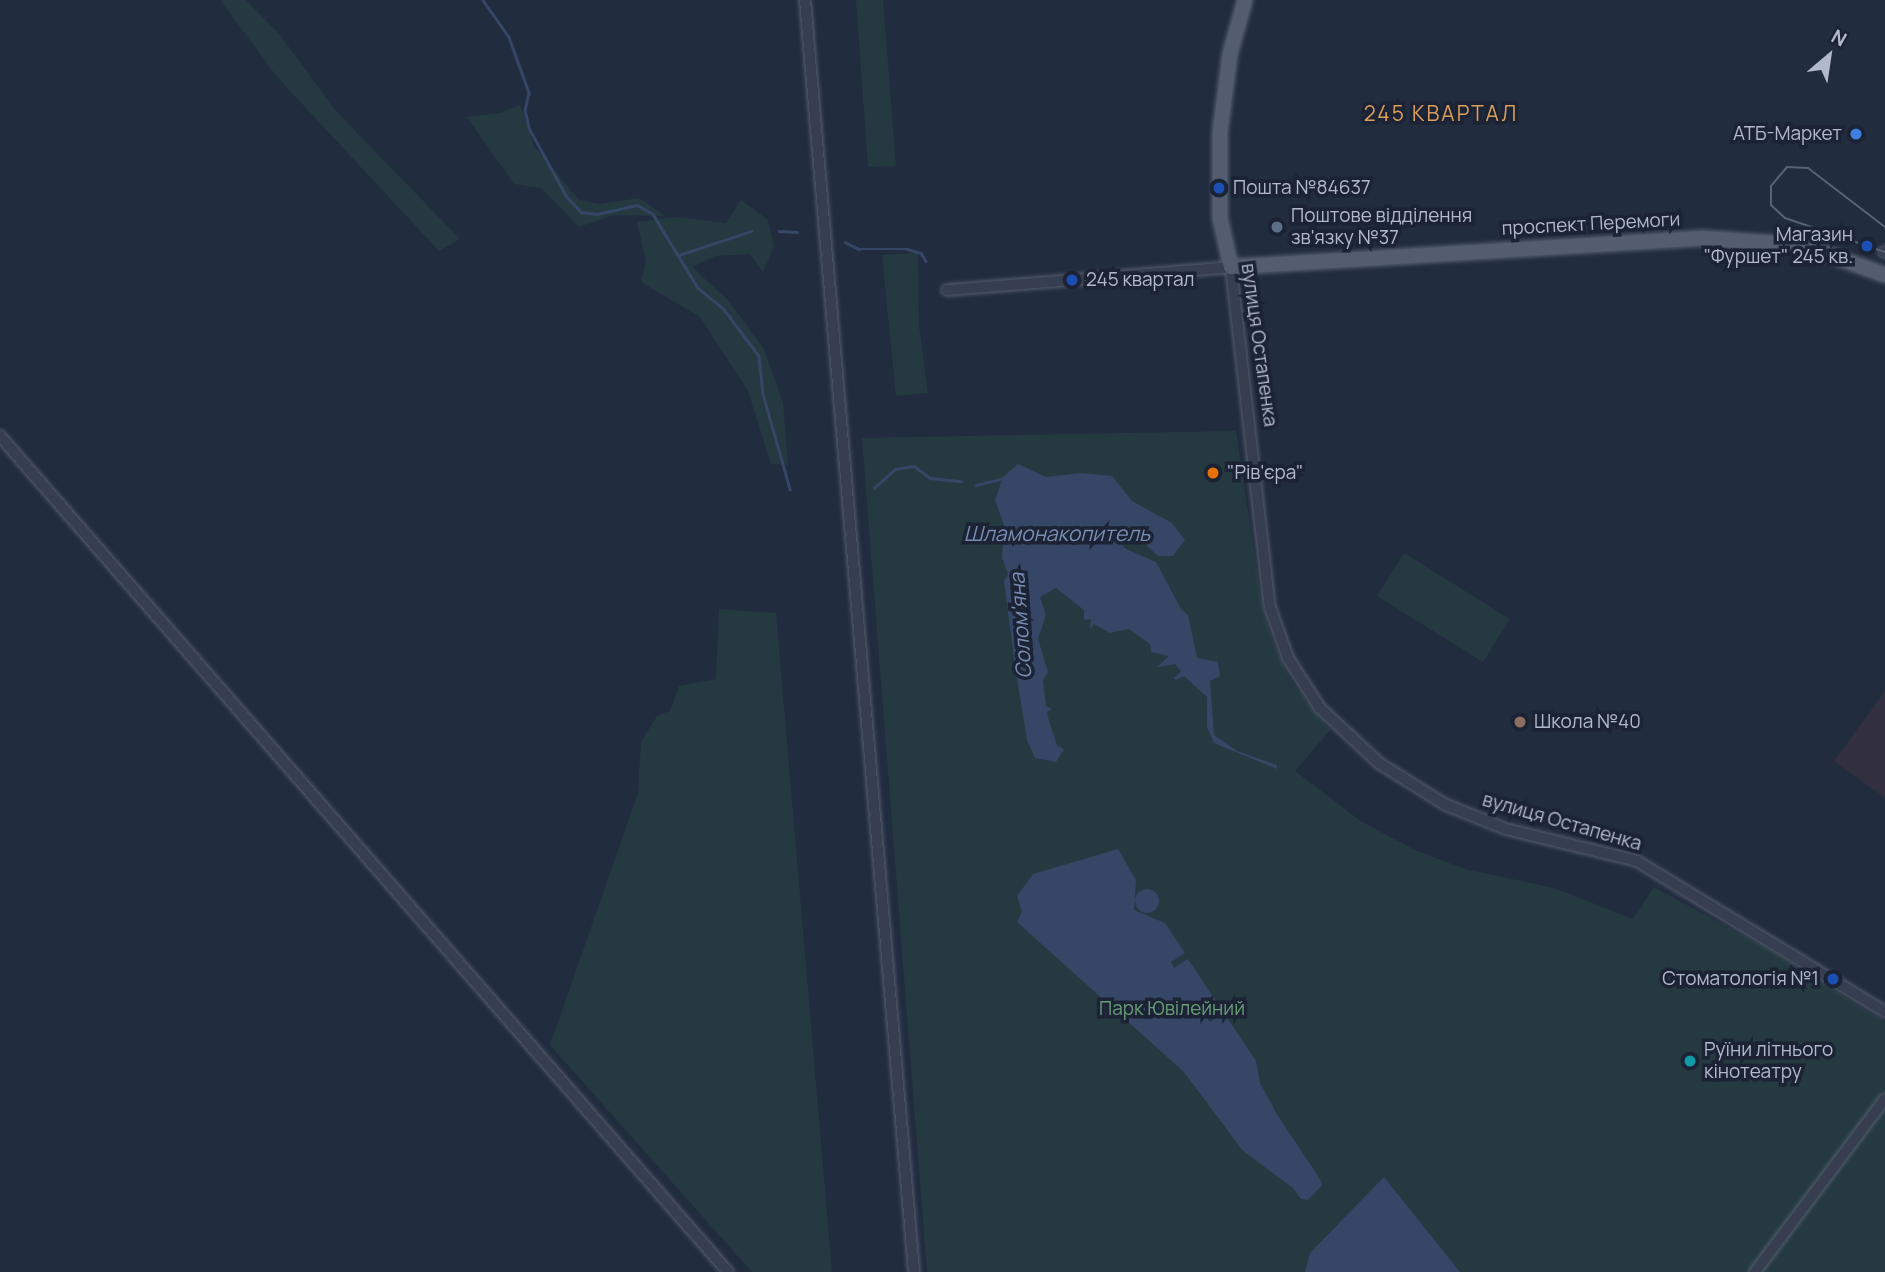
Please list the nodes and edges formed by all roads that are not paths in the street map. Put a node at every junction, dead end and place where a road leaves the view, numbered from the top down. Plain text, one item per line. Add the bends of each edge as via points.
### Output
1 (805, 0) edge
2 (1245, 0) edge
3 (1231, 267) junction
4 (1885, 275) edge
5 (947, 290) dead end
6 (0, 436) edge
7 (1885, 1012) edge
8 (1885, 1098) edge
9 (728, 1272) edge
10 (914, 1272) edge
11 (1755, 1272) edge

1 - 10 street
2 - 3 main road, вулиця Остапенка via 1230,54 1220,132 1220,218
3 - 4 main road, проспект Перемоги via 1701,238 1802,246
3 - 5 street, проспект Перемоги
3 - 7 street, вулиця Остапенка via 1270,607 1288,658 1320,708 1379,763 1444,804 1506,829 1609,851 1643,864
6 - 9 street
8 - 11 street

